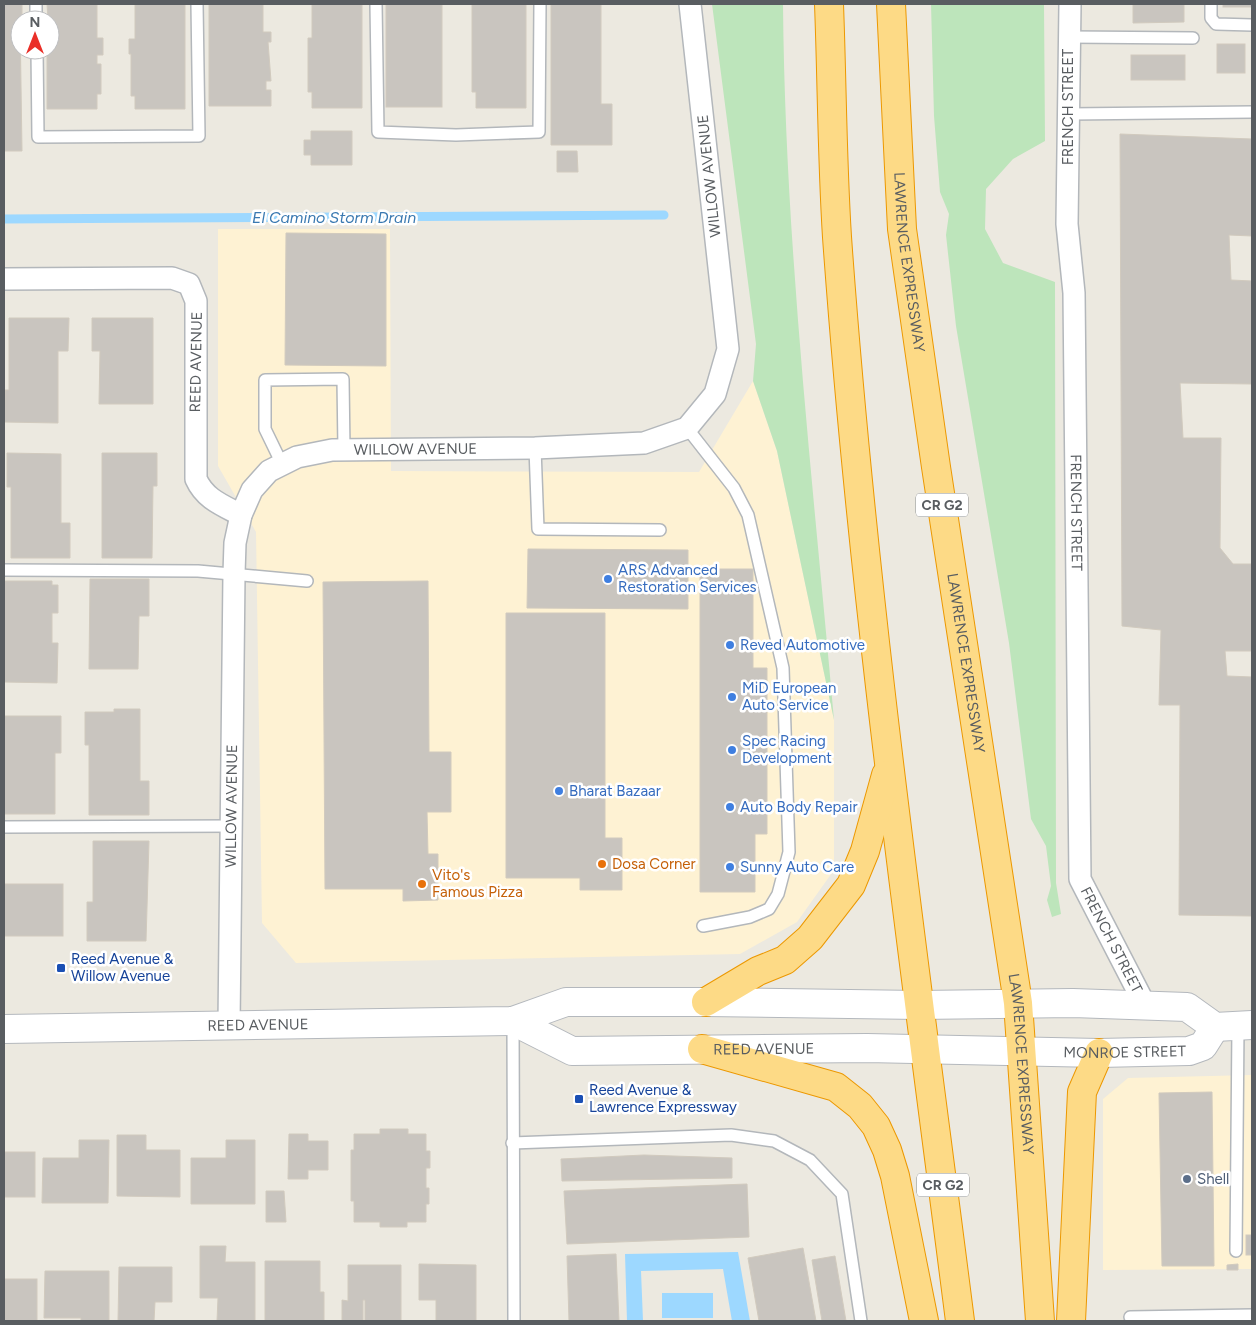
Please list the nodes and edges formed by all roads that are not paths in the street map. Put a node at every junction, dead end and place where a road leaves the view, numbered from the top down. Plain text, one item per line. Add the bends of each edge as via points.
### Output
1 (197, 4) edge
2 (376, 4) edge
3 (540, 4) edge
4 (690, 4) edge
5 (830, 4) edge
6 (891, 4) edge
7 (1070, 4) edge
8 (1211, 4) edge
9 (1252, 25) edge
10 (1069, 37) junction
11 (1193, 38) dead end
12 (37, 60) edge
13 (1252, 112) edge
14 (1070, 114) junction
15 (4, 279) edge
16 (687, 428) junction
17 (535, 448) junction
18 (344, 450) junction
19 (282, 464) junction
20 (241, 514) junction
21 (660, 530) dead end
22 (4, 570) edge
23 (234, 574) junction
24 (307, 581) dead end
25 (890, 761) junction
26 (4, 826) edge
27 (231, 826) junction
28 (703, 926) dead end
29 (706, 1002) junction
30 (1018, 1003) junction
31 (919, 1005) junction
32 (1145, 1005) junction
33 (513, 1021) junction
34 (229, 1025) junction
35 (1235, 1026) edge
36 (4, 1029) edge
37 (702, 1049) junction
38 (925, 1049) junction
39 (1022, 1051) junction
40 (1099, 1052) junction
41 (512, 1143) junction
42 (1236, 1251) dead end
43 (1252, 1315) edge
44 (1130, 1317) dead end
45 (514, 1321) edge
46 (861, 1321) edge
47 (924, 1321) edge
48 (960, 1321) edge
49 (1040, 1321) edge
50 (1071, 1321) edge

1 - 12 lane via 199,136 38,137
2 - 3 lane via 378,132 456,135 539,132
4 - 16 street, WILLOW AVENUE via 728,349 715,394
5 - 25 highway, CR G2 via 837,233 858,485
6 - 30 highway, LAWRENCE EXPRESSWAY / CR G2 via 902,229
7 - 10 street, FRENCH STREET
8 - 9 lane via 1211,18 1216,24
10 - 11 lane
10 - 14 street, FRENCH STREET
13 - 14 lane
14 - 32 street, FRENCH STREET via 1067,224 1074,293 1080,879
15 - 20 street, REED AVENUE via 172,278 189,284 196,301 196,478 208,498
16 - 17 street, WILLOW AVENUE via 644,443
16 - 28 lane via 734,488 748,515 783,668 789,852 778,894 769,909 750,917
17 - 18 street, WILLOW AVENUE
17 - 21 lane via 538,529
18 - 19 street, WILLOW AVENUE via 297,457
18 - 19 lane via 343,379 265,380 265,429
19 - 20 street, WILLOW AVENUE via 269,471 252,490
20 - 23 street, WILLOW AVENUE via 235,543
22 - 23 lane via 198,570
23 - 24 lane
23 - 27 street, WILLOW AVENUE
25 - 29 highway via 862,859 851,885 831,912 810,938 785,960 758,971
25 - 31 highway, CR G2
26 - 27 lane
27 - 34 street, WILLOW AVENUE
29 - 31 main road, REED AVENUE
29 - 33 main road, REED AVENUE via 566,1002
30 - 31 main road, REED AVENUE
30 - 32 main road
30 - 39 highway, LAWRENCE EXPRESSWAY / CR G2
31 - 38 highway, CR G2
32 - 35 main road via 1187,1006
33 - 34 main road, REED AVENUE
33 - 37 main road, REED AVENUE via 572,1051
33 - 41 lane
34 - 36 main road, REED AVENUE
35 - 40 main road, MONROE STREET via 1189,1051
35 - 42 lane
37 - 38 main road, REED AVENUE
37 - 47 highway via 836,1087 860,1106 876,1126 895,1176
38 - 39 main road, REED AVENUE
38 - 48 highway, CR G2
39 - 40 main road, MONROE STREET
39 - 49 highway, LAWRENCE EXPRESSWAY / CR G2
40 - 50 highway via 1082,1092
41 - 45 lane
41 - 46 lane via 731,1136 774,1141 810,1160 842,1194
43 - 44 lane

